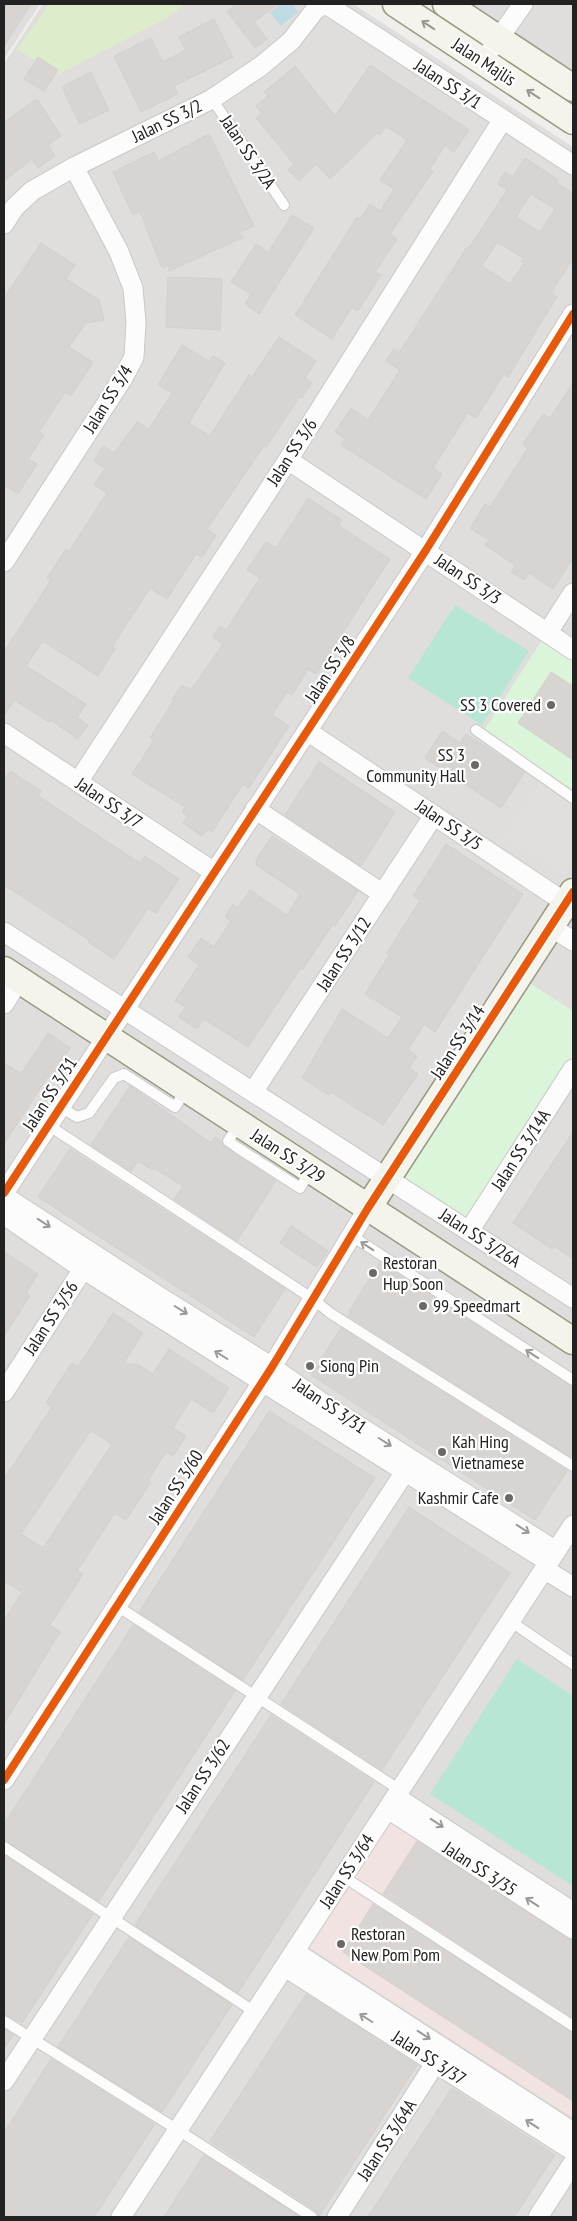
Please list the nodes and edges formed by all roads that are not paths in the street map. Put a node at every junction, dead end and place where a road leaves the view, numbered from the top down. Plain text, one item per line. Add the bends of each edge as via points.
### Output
1 (396, 4) edge
2 (446, 4) edge
3 (523, 4) edge
4 (322, 5) edge
5 (498, 39) junction
6 (483, 62) junction
7 (212, 99) junction
8 (570, 108) edge
9 (503, 119) junction
10 (573, 164) edge
11 (74, 167) junction
12 (284, 204) dead end
13 (4, 224) edge
14 (573, 314) edge
15 (288, 460) junction
16 (426, 550) junction
17 (4, 562) edge
18 (573, 593) edge
19 (548, 632) junction
20 (573, 650) edge
21 (476, 730) dead end
22 (308, 731) junction
23 (4, 733) edge
24 (78, 782) junction
25 (573, 798) edge
26 (256, 809) junction
27 (434, 815) junction
28 (214, 872) junction
29 (383, 894) junction
30 (570, 898) edge
31 (551, 927) junction
32 (4, 932) edge
33 (573, 941) edge
34 (11, 975) edge
35 (4, 1004) edge
36 (125, 1010) junction
37 (106, 1037) junction
38 (573, 1069) edge
39 (186, 1089) junction
40 (253, 1092) junction
41 (60, 1107) junction
42 (48, 1125) junction
43 (388, 1179) junction
44 (4, 1194) edge
45 (368, 1208) junction
46 (4, 1215) edge
47 (468, 1231) junction
48 (352, 1236) junction
49 (83, 1269) junction
50 (573, 1298) edge
51 (313, 1299) junction
52 (573, 1341) edge
53 (267, 1374) junction
54 (573, 1380) edge
55 (4, 1392) edge
56 (573, 1466) edge
57 (404, 1472) junction
58 (573, 1525) edge
59 (550, 1561) junction
60 (573, 1587) edge
61 (117, 1606) junction
62 (510, 1621) junction
63 (573, 1664) edge
64 (255, 1697) junction
65 (4, 1780) edge
66 (394, 1799) junction
67 (4, 1847) edge
68 (344, 1877) junction
69 (573, 1912) edge
70 (111, 1916) junction
71 (573, 1928) edge
72 (290, 1959) junction
73 (255, 2012) junction
74 (4, 2021) edge
75 (573, 2026) edge
76 (31, 2039) junction
77 (436, 2062) junction
78 (4, 2081) edge
79 (178, 2130) junction
80 (573, 2132) edge
81 (573, 2151) edge
82 (573, 2163) edge
83 (121, 2217) edge
84 (312, 2217) edge
85 (337, 2217) edge
86 (538, 2217) edge

6 -> 1 street, Jalan Majlis
2 - 5 street, Jalan Majlis
3 - 5 street
4 - 7 street, Jalan SS 3/2 via 291,41
4 - 9 street, Jalan SS 3/1 via 329,6
5 - 6 street
5 - 8 street, Jalan Majlis
8 -> 6 street, Jalan Majlis
7 - 11 street, Jalan SS 3/2
7 - 12 lane, Jalan SS 3/2A
9 - 10 street, Jalan SS 3/1
9 - 15 street, Jalan SS 3/6
11 - 13 street, Jalan SS 3/2 via 32,191 14,208
11 - 17 street, Jalan SS 3/4 via 119,252 133,288 136,322 134,357
14 - 16 street, Jalan SS 3/8
15 - 16 street, Jalan SS 3/3
15 - 24 street, Jalan SS 3/6
16 - 19 street, Jalan SS 3/3
16 - 22 street, Jalan SS 3/8
18 - 19 street
19 - 20 street, Jalan SS 3/3
21 - 25 lane
22 - 26 street, Jalan SS 3/8
22 - 27 street, Jalan SS 3/5
23 - 24 street, Jalan SS 3/7
24 - 28 street, Jalan SS 3/7
26 - 28 street, Jalan SS 3/8
26 - 29 street
27 - 29 street, Jalan SS 3/12
27 - 30 street, Jalan SS 3/5
28 - 36 street, Jalan SS 3/8
29 - 40 street, Jalan SS 3/12
30 - 31 street, Jalan SS 3/14
31 - 33 street
31 - 43 street, Jalan SS 3/14
32 - 36 street, Jalan SS 3/26A
34 - 35 street
34 - 37 street, Jalan SS 3/29
36 - 37 street, Jalan SS 3/8
36 - 40 street, Jalan SS 3/26A
37 - 39 street, Jalan SS 3/29
37 - 41 street, Jalan SS 3/31
38 - 47 street, Jalan SS 3/14A
39 - 41 lane via 175,1107 129,1077 120,1075 114,1078 84,1116 77,1117
39 - 45 street, Jalan SS 3/29
40 - 43 street, Jalan SS 3/26A
41 - 42 street, Jalan SS 3/31
42 - 44 street, Jalan SS 3/31
42 - 51 lane
43 - 45 street, Jalan SS 3/14
43 - 47 street, Jalan SS 3/26A
44 -> 53 street, Jalan SS 3/31 via 160,1297
45 - 48 street, Jalan SS 3/60
45 - 52 street, Jalan SS 3/29
46 - 49 street, Jalan SS 3/31
47 - 50 street, Jalan SS 3/26A
48 - 51 street, Jalan SS 3/60
54 -> 48 lane
53 -> 49 street, Jalan SS 3/31
49 - 55 street, Jalan SS 3/56
51 - 53 street, Jalan SS 3/60
51 - 56 lane via 330,1313
53 - 57 street, Jalan SS 3/31
53 -> 59 street, Jalan SS 3/31 via 324,1404
53 - 61 street, Jalan SS 3/60
57 - 59 street, Jalan SS 3/31
57 - 64 street, Jalan SS 3/62
58 - 59 street, Jalan SS 3/64
59 - 60 street
59 - 62 street, Jalan SS 3/64
61 - 64 lane
61 - 65 street, Jalan SS 3/60
62 - 63 lane
62 - 66 street, Jalan SS 3/64
64 - 66 lane
64 - 70 street, Jalan SS 3/62
66 - 68 street, Jalan SS 3/64
66 -> 69 street, Jalan SS 3/35
71 -> 66 street, Jalan SS 3/35
67 - 70 lane
68 - 72 street, Jalan SS 3/64
68 - 75 lane
70 - 73 lane
70 - 76 street, Jalan SS 3/62
72 - 73 street, Jalan SS 3/64
77 -> 72 street, Jalan SS 3/37
72 -> 80 street, Jalan SS 3/37
73 - 79 street, Jalan SS 3/64
74 - 76 lane
76 - 78 street, Jalan SS 3/62
76 - 79 lane
81 -> 77 street, Jalan SS 3/37
77 - 85 street, Jalan SS 3/64A
79 - 83 street, Jalan SS 3/64
79 - 84 lane
82 - 86 street

